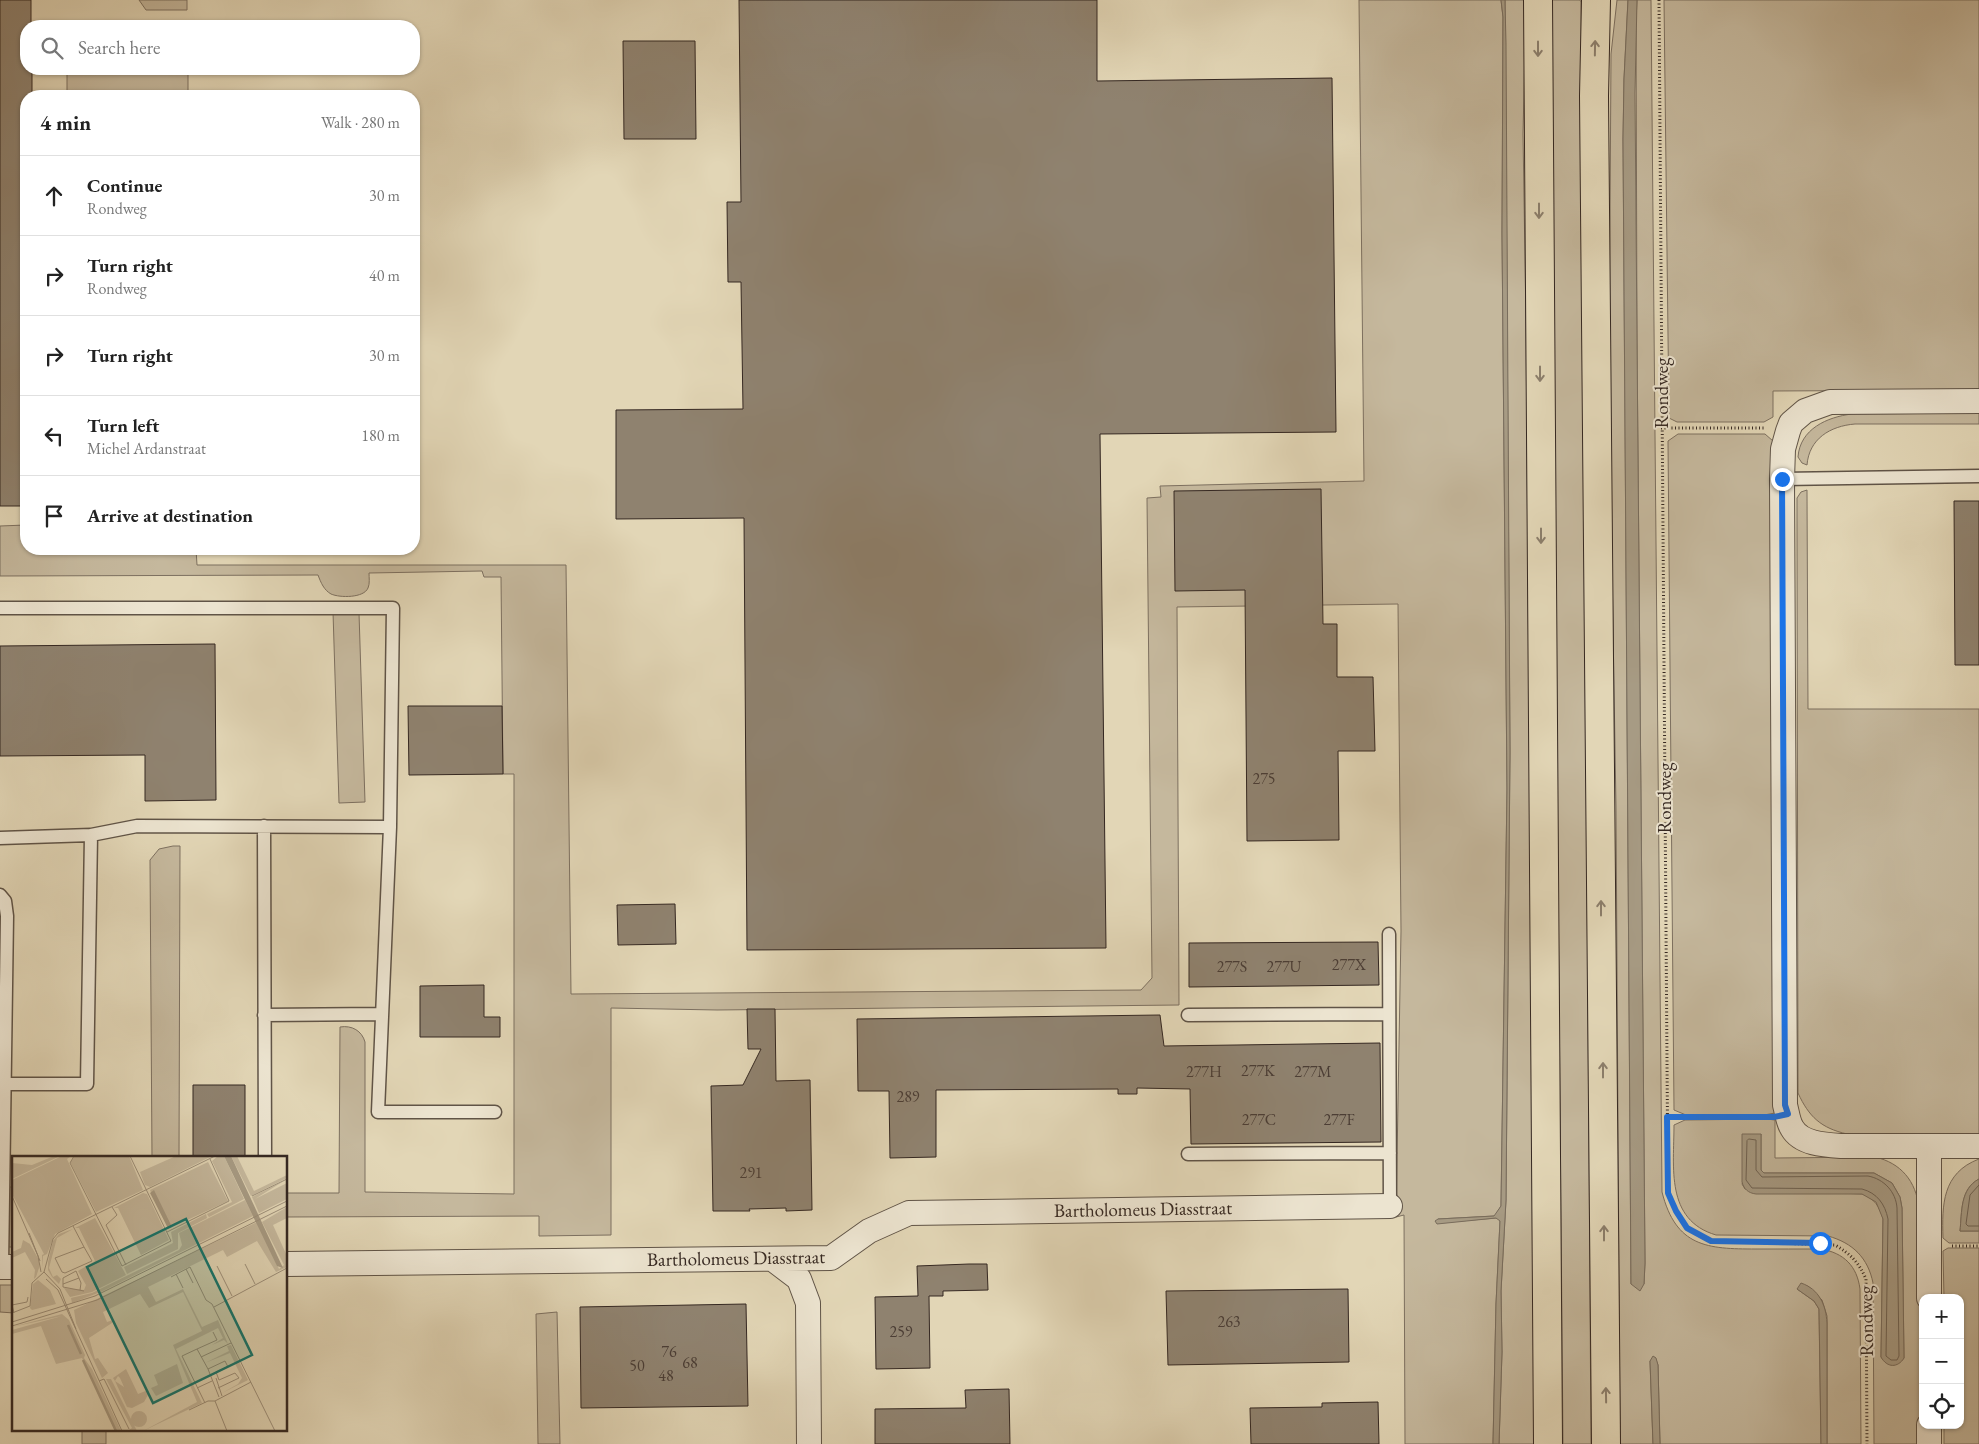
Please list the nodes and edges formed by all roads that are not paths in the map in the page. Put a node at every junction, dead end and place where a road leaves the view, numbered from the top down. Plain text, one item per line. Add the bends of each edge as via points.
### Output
1 (1538, 0) edge
2 (1596, 0) edge
3 (1979, 401) edge
4 (1979, 476) edge
5 (1782, 479) junction
6 (0, 608) edge
7 (264, 826) junction
8 (390, 827) junction
9 (91, 835) junction
10 (0, 838) edge
11 (0, 895) edge
12 (3, 914) edge
13 (1389, 934) dead end
14 (264, 1014) junction
15 (381, 1014) junction
16 (1389, 1014) junction
17 (1188, 1015) dead end
18 (4, 1084) junction
19 (495, 1112) dead end
20 (1929, 1146) junction
21 (1979, 1146) edge
22 (1390, 1152) junction
23 (1188, 1154) dead end
24 (264, 1156) edge
25 (1390, 1206) joint
26 (774, 1260) junction
27 (288, 1264) edge
28 (5, 1267) edge
29 (1929, 1294) edge
30 (1929, 1429) edge
31 (809, 1444) edge
32 (1548, 1444) edge
33 (1606, 1444) edge
34 (1929, 1444) edge

1 -> 32 main road
33 -> 2 main road via 1594,105
3 - 5 street via 1830,402 1805,411 1788,431 1783,449
4 - 5 lane
5 - 20 street via 1785,1105 1792,1128 1802,1138 1823,1144
6 - 8 lane via 393,608
7 - 8 lane
7 - 9 lane via 137,826
7 - 14 lane
8 - 15 lane
9 - 10 lane
9 - 18 lane via 87,1084
11 - 12 lane via 5,901
12 - 18 lane
13 - 16 lane, Bartholomeus Diasstraat
14 - 15 lane
14 - 24 lane
15 - 19 lane via 378,1112
16 - 17 lane
16 - 22 lane, Bartholomeus Diasstraat
18 - 28 lane
20 - 21 street
20 - 29 street
22 - 23 lane
22 - 25 lane, Bartholomeus Diasstraat
25 - 26 street, Bartholomeus Diasstraat via 909,1213 869,1230 831,1258
26 - 27 street, Bartholomeus Diasstraat
26 - 31 street via 799,1278 808,1303
30 - 34 street

